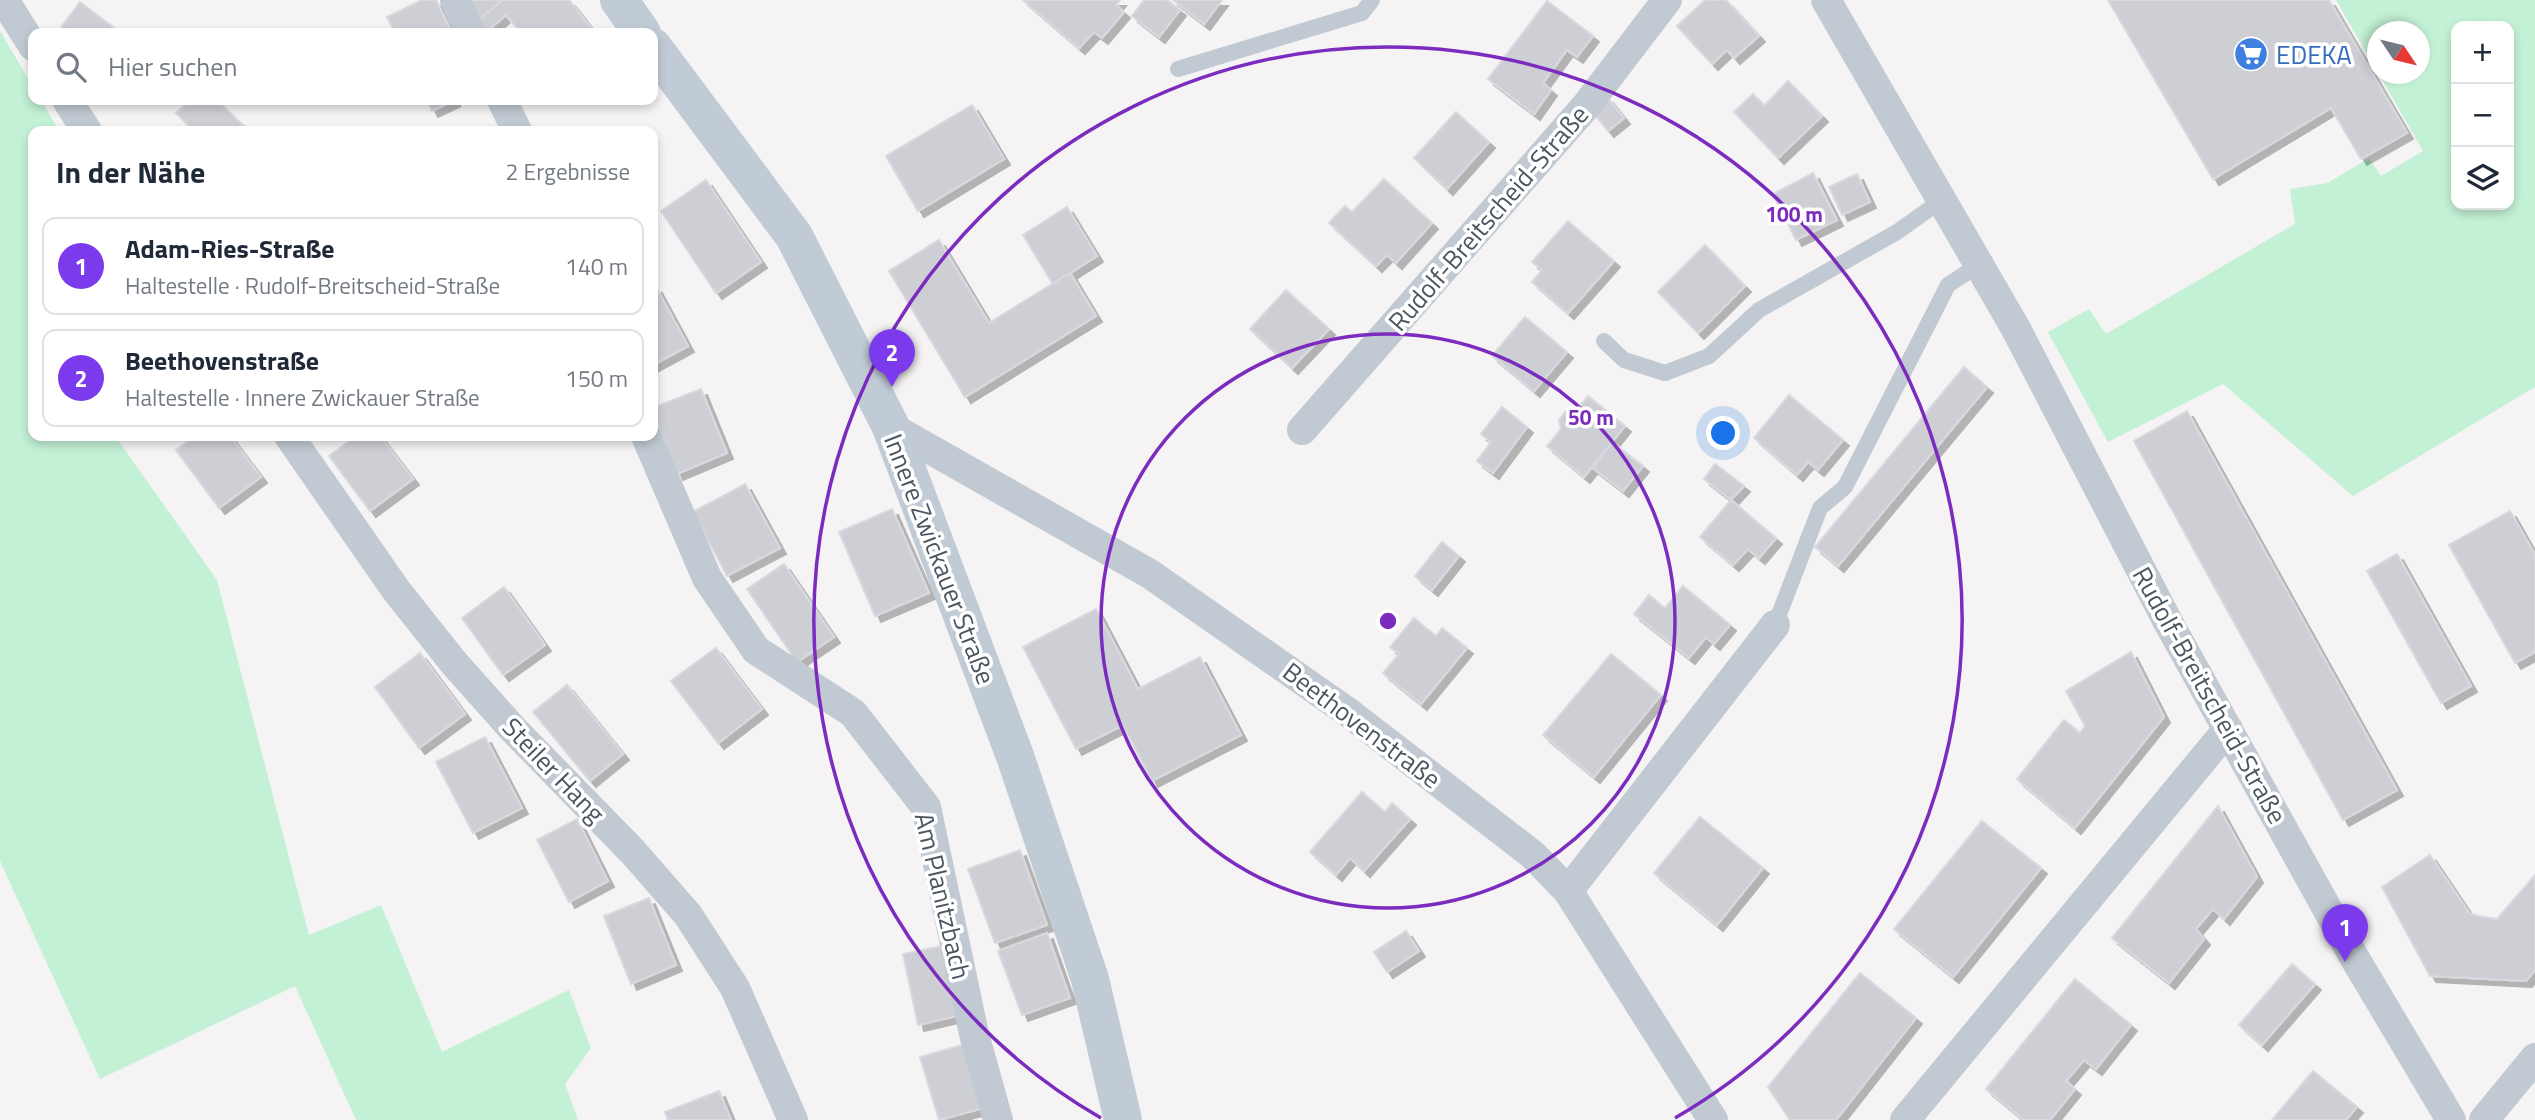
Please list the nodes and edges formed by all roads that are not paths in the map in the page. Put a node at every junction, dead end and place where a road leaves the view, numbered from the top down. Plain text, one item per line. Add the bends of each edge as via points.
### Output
1 (4, 0) edge
2 (456, 0) edge
3 (619, 0) edge
4 (1372, 0) edge
5 (1667, 0) edge
6 (1826, 0) edge
7 (469, 28) edge
8 (639, 28) edge
9 (28, 38) edge
10 (658, 54) edge
11 (1178, 69) dead end
12 (70, 105) edge
13 (504, 105) edge
14 (84, 126) edge
15 (515, 126) edge
16 (1942, 200) junction
17 (1980, 264) junction
18 (1604, 341) dead end
19 (891, 427) junction
20 (1302, 430) dead end
21 (292, 441) edge
22 (648, 441) edge
23 (1775, 625) joint
24 (2228, 729) junction
25 (1567, 891) junction
26 (2535, 1058) edge
27 (793, 1120) edge
28 (998, 1120) edge
29 (1124, 1120) edge
30 (1713, 1120) edge
31 (1905, 1120) edge
32 (2451, 1120) edge
33 (2484, 1120) edge

1 - 9 street
2 - 7 street
3 - 8 main road
4 - 11 lane via 1362,13
5 - 20 street, Rudolf-Breitscheid-Straße via 1586,106
6 - 16 street, Rudolf-Breitscheid-Straße
10 - 19 main road, Innere Zwickauer Straße via 794,236
12 - 14 street
13 - 15 street
16 - 17 street, Rudolf-Breitscheid-Straße
16 - 18 lane via 1897,232 1759,310 1709,356 1665,373 1624,360
17 - 23 lane via 1948,285 1845,487 1820,508
17 - 24 street, Rudolf-Breitscheid-Straße
19 - 25 street, Beethovenstraße via 1150,574 1349,713 1533,855
19 - 29 main road, Innere Zwickauer Straße via 1055,874 1090,979
21 - 27 street, Steiler Hang via 396,590 454,663 688,915 735,988
22 - 28 street, Am Planitzbach via 707,578 756,650 853,713 926,807 974,1034
23 - 25 street
24 - 31 street
24 - 32 street, Rudolf-Breitscheid-Straße via 2354,957
25 - 30 street, Beethovenstraße
26 - 33 street

